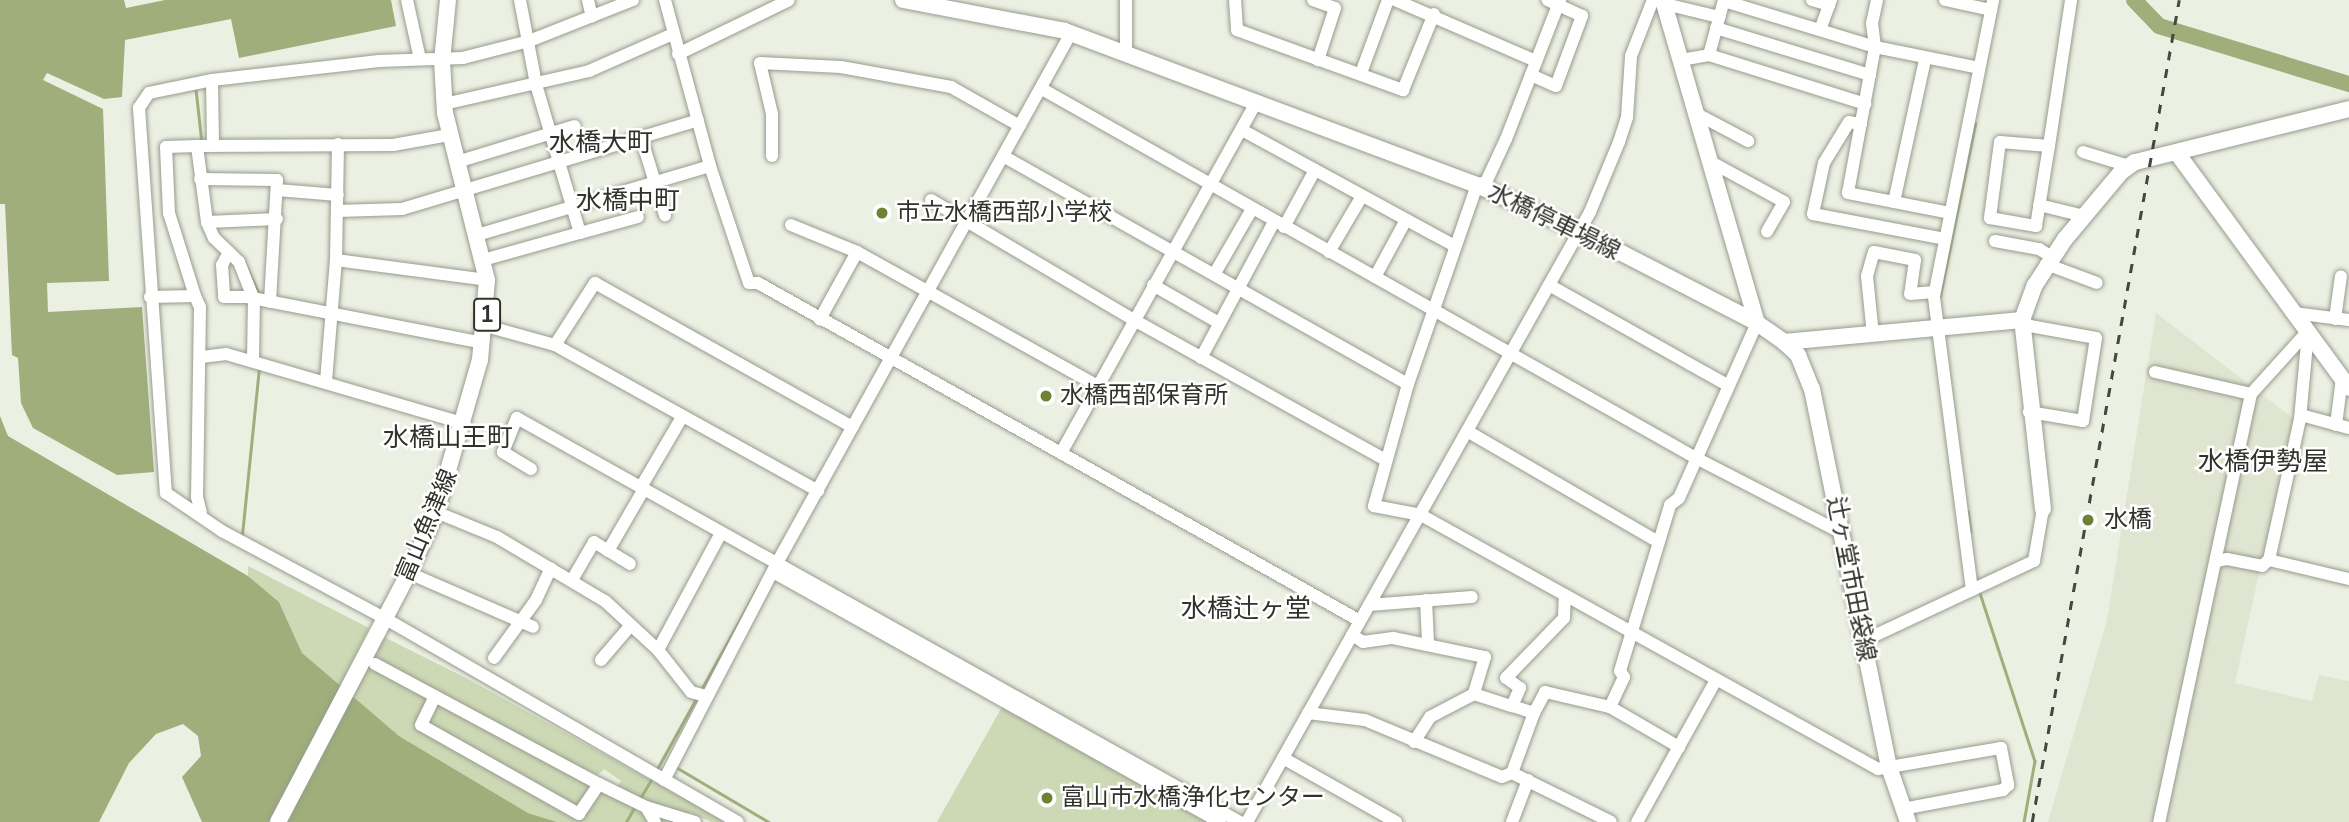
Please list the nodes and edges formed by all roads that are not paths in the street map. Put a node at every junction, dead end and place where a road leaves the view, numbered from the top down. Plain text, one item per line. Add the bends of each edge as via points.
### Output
1 (407, 0) edge
2 (448, 0) edge
3 (520, 0) edge
4 (588, 0) edge
5 (633, 0) edge
6 (665, 0) edge
7 (789, 0) edge
8 (903, 0) edge
9 (1235, 0) edge
10 (1313, 0) edge
11 (1395, 0) edge
12 (1812, 0) edge
13 (1877, 0) edge
14 (1945, 0) edge
15 (2071, 0) edge
16 (1131, 1) edge
17 (1660, 1) edge
18 (1724, 1) edge
19 (1556, 2) edge
20 (1965, 2) edge
21 (1830, 3) edge
22 (954, 5) edge
23 (1758, 5) edge
24 (1992, 5) edge
25 (1434, 14) junction
26 (592, 17) junction
27 (1718, 22) junction
28 (1820, 30) junction
29 (1071, 33) junction
30 (673, 34) junction
31 (529, 41) junction
32 (1875, 47) junction
33 (1126, 52) junction
34 (678, 54) junction
35 (1709, 55) junction
36 (420, 59) junction
37 (1318, 60) junction
38 (1681, 60) junction
39 (1925, 60) junction
40 (442, 61) junction
41 (1536, 61) junction
42 (1979, 68) junction
43 (1361, 73) junction
44 (1531, 75) junction
45 (1870, 75) junction
46 (212, 80) junction
47 (536, 84) junction
48 (1042, 89) junction
49 (1257, 101) junction
50 (444, 104) junction
51 (1865, 104) junction
52 (2349, 109) edge
53 (1697, 114) junction
54 (698, 120) junction
55 (1861, 124) junction
56 (575, 126) dead end
57 (1020, 127) junction
58 (1242, 130) junction
59 (550, 134) junction
60 (449, 135) junction
61 (641, 137) junction
62 (1748, 141) dead end
63 (338, 145) junction
64 (197, 146) junction
65 (213, 146) junction
66 (2049, 146) junction
67 (2083, 152) dead end
68 (2177, 153) junction
69 (772, 156) dead end
70 (1003, 156) junction
71 (457, 162) junction
72 (558, 162) junction
73 (1711, 162) junction
74 (710, 166) junction
75 (2129, 166) junction
76 (1315, 170) junction
77 (201, 179) junction
78 (656, 182) junction
79 (1210, 185) junction
80 (1477, 185) junction
81 (277, 190) junction
82 (465, 190) junction
83 (338, 195) junction
84 (1362, 196) junction
85 (931, 200) dead end
86 (1894, 202) junction
87 (2039, 205) junction
88 (572, 206) junction
89 (1252, 209) junction
90 (337, 211) junction
91 (1950, 213) junction
92 (665, 215) dead end
93 (2084, 216) junction
94 (638, 217) dead end
95 (277, 219) junction
96 (1406, 220) junction
97 (207, 222) junction
98 (1279, 224) junction
99 (791, 225) dead end
100 (968, 225) junction
101 (1579, 231) junction
102 (1767, 232) dead end
103 (580, 233) junction
104 (477, 235) junction
105 (1945, 239) junction
106 (1995, 241) dead end
107 (1455, 246) junction
108 (1173, 250) junction
109 (229, 252) junction
110 (857, 252) junction
111 (1329, 252) junction
112 (336, 260) junction
113 (483, 260) junction
114 (2049, 261) junction
115 (1215, 273) junction
116 (2341, 276) dead end
117 (1376, 277) junction
118 (487, 280) junction
119 (2097, 284) dead end
120 (1153, 285) junction
121 (1549, 285) junction
122 (1238, 287) junction
123 (931, 291) junction
124 (1934, 292) junction
125 (195, 296) junction
126 (150, 297) junction
127 (254, 300) junction
128 (270, 302) junction
129 (1433, 308) junction
130 (2294, 313) junction
131 (333, 316) junction
132 (820, 319) junction
133 (2342, 319) edge
134 (1133, 320) junction
135 (2022, 320) junction
136 (1219, 323) junction
137 (1757, 323) junction
138 (486, 326) junction
139 (1938, 329) junction
140 (2308, 332) junction
141 (1873, 335) junction
142 (1784, 342) junction
143 (483, 343) junction
144 (555, 345) junction
145 (1511, 352) junction
146 (202, 357) junction
147 (1201, 358) junction
148 (892, 359) junction
149 (253, 361) junction
150 (2155, 372) dead end
151 (326, 381) junction
152 (2345, 383) edge
153 (1408, 384) junction
154 (1098, 386) junction
155 (1727, 386) junction
156 (2251, 394) junction
157 (2029, 412) junction
158 (2301, 415) junction
159 (682, 417) junction
160 (465, 424) junction
161 (853, 427) junction
162 (2343, 427) edge
163 (1467, 431) junction
164 (1061, 453) junction
165 (1694, 457) junction
166 (1386, 460) junction
167 (531, 469) dead end
168 (642, 488) junction
169 (818, 491) junction
170 (2043, 509) joint
171 (436, 512) junction
172 (201, 513) junction
173 (1421, 515) junction
174 (721, 533) junction
175 (1842, 533) junction
176 (1657, 541) junction
177 (608, 551) junction
178 (2269, 560) junction
179 (2218, 561) junction
180 (630, 564) dead end
181 (551, 568) junction
182 (775, 568) junction
183 (409, 573) junction
184 (2349, 579) edge
185 (572, 580) junction
186 (1972, 590) junction
187 (1565, 595) junction
188 (1472, 597) dead end
189 (1426, 600) junction
190 (1369, 605) junction
191 (519, 618) junction
192 (1360, 621) junction
193 (382, 625) junction
194 (630, 626) junction
195 (533, 627) dead end
196 (1632, 632) junction
197 (1352, 635) junction
198 (1863, 641) junction
199 (1428, 643) junction
200 (658, 650) junction
201 (494, 658) dead end
202 (601, 660) dead end
203 (375, 664) dead end
204 (1716, 680) junction
205 (1474, 694) junction
206 (435, 696) junction
207 (706, 696) junction
208 (1512, 706) junction
209 (1610, 707) junction
210 (1308, 713) junction
211 (1534, 713) junction
212 (1414, 742) junction
213 (1679, 747) junction
214 (1283, 758) junction
215 (1889, 767) junction
216 (1512, 773) junction
217 (664, 780) junction
218 (1528, 780) junction
219 (599, 784) junction
220 (646, 807) junction
221 (1905, 815) edge
222 (278, 822) edge
223 (655, 822) edge
224 (695, 822) edge
225 (738, 822) edge
226 (1220, 822) edge
227 (1240, 822) edge
228 (1247, 822) edge
229 (1396, 822) edge
230 (1512, 822) edge
231 (1611, 822) edge
232 (1637, 822) edge
233 (2159, 822) edge

1 - 36 street
2 - 40 main road, 富山魚津線 / 1
3 - 31 street
4 - 26 street
5 - 26 street
6 - 30 street
7 - 34 street
8 - 22 main road, 水橋停車場線
9 - 37 street via 1237,30
10 - 37 street via 1335,8
11 - 25 street
11 - 43 street
12 - 21 street
13 - 32 street via 1872,23
14 - 20 street
15 - 66 street
16 - 33 street
17 - 27 street
17 - 38 main road
17 - 101 street via 1631,56 1627,117
18 - 23 street
18 - 27 street
19 - 41 street
19 - 44 street via 1582,16 1556,86
20 - 24 street
21 - 28 street
22 - 29 main road, 水橋停車場線
23 - 28 street
24 - 42 street
25 - 41 street
25 - 43 street via 1403,90
26 - 31 street
27 - 35 street
27 - 45 street
28 - 32 street
29 - 33 main road, 水橋停車場線
29 - 48 street
30 - 34 street
30 - 47 street via 589,71
31 - 40 street
31 - 47 street
32 - 39 street
32 - 45 street
33 - 49 main road, 水橋停車場線
34 - 54 street
35 - 38 street
35 - 51 street
36 - 40 street
36 - 46 street
37 - 43 street
38 - 53 main road
39 - 42 street
39 - 86 street
40 - 50 main road, 富山魚津線 / 1
41 - 44 street
42 - 91 street
44 - 80 street via 1486,182
45 - 51 street
46 - 65 street
46 - 126 street via 161,87 149,93 139,108
47 - 50 street
47 - 59 street
48 - 57 street
48 - 79 street
49 - 58 street
49 - 80 main road, 水橋停車場線
50 - 60 main road, 富山魚津線 / 1
51 - 55 street
52 - 68 main road
53 - 62 street
53 - 73 main road
54 - 61 street
54 - 74 street
55 - 86 street via 1848,192
55 - 105 street via 1849,122 1824,163 1813,214
56 - 59 street
57 - 69 street via 951,88 841,67 760,63 772,114
57 - 70 street
58 - 76 street
58 - 79 street
59 - 71 street
59 - 72 street
60 - 63 street via 393,145
60 - 71 main road, 富山魚津線 / 1
61 - 72 street
61 - 78 street
63 - 65 street
63 - 83 street
64 - 65 street
64 - 77 street
64 - 125 street via 166,147 170,213
66 - 87 street
66 - 87 street via 2000,142 1990,218 2036,226
67 - 75 street
68 - 75 main road
68 - 130 main road
70 - 100 street
70 - 108 street
71 - 82 main road, 富山魚津線 / 1
72 - 82 street
72 - 88 street
73 - 102 street via 1784,202
73 - 137 main road
74 - 78 street
74 - 132 street via 749,283
75 - 93 main road
76 - 84 street
76 - 98 street
77 - 81 street via 277,180
77 - 97 street
78 - 88 street
78 - 92 street
79 - 89 street
79 - 108 street
80 - 101 main road, 水橋停車場線
80 - 107 street
81 - 83 street
81 - 95 street
82 - 90 street via 402,209
82 - 104 main road, 富山魚津線 / 1
83 - 90 street
84 - 96 street
84 - 111 street
85 - 100 street
86 - 91 street
87 - 93 street
88 - 103 street
88 - 104 street
89 - 98 street
89 - 115 street
90 - 112 street
91 - 105 street
93 - 114 main road
94 - 103 street
95 - 97 street
95 - 128 street
96 - 107 street
96 - 117 street
97 - 109 street via 214,238
98 - 111 street
98 - 122 street
99 - 110 street
100 - 123 street
100 - 134 street
101 - 121 street
101 - 137 main road, 水橋停車場線
103 - 113 street
104 - 113 main road, 富山魚津線 / 1
105 - 124 street
106 - 114 street via 2039,249
107 - 129 street
108 - 115 street
108 - 120 street
109 - 127 street via 239,262
109 - 127 street via 222,265 224,297
110 - 123 street
110 - 132 street
111 - 117 street
112 - 118 street
112 - 131 street
113 - 118 main road, 富山魚津線 / 1
114 - 119 street
114 - 135 main road
115 - 122 street
116 - 133 street
117 - 129 street
118 - 138 main road, 富山魚津線 / 1
120 - 134 street
120 - 136 street
121 - 145 street
121 - 155 street
122 - 136 street
122 - 153 street
123 - 148 street
123 - 154 street
124 - 139 street
124 - 141 street via 1910,294 1915,260 1874,251 1867,276
125 - 126 street
125 - 146 street via 202,321
126 - 172 street via 166,493
127 - 128 street
127 - 149 street
128 - 131 street
129 - 145 street
129 - 153 street
130 - 133 street
130 - 140 main road
131 - 143 street
131 - 151 street
132 - 148 street
134 - 147 street
134 - 154 street
135 - 139 main road
135 - 157 main road
135 - 157 street via 2030,326 2096,338 2082,421
136 - 147 street
137 - 142 main road, 水橋停車場線
137 - 155 street
138 - 143 main road, 富山魚津線 / 1
138 - 144 street
139 - 141 main road
139 - 186 street
140 - 152 main road
140 - 156 street
140 - 158 street
141 - 142 main road
142 - 175 main road, 辻ヶ堂市田袋線 via 1798,355 1812,389
143 - 160 main road, 富山魚津線 / 1
144 - 159 street
144 - 161 street via 595,283
145 - 163 street
145 - 165 street
146 - 149 street via 226,354
146 - 172 street via 197,496
147 - 166 street
148 - 161 street
148 - 164 street
149 - 151 street
150 - 156 street
151 - 160 street
152 - 162 street
153 - 166 street
154 - 164 street
155 - 165 street
156 - 179 street
157 - 170 main road
158 - 162 street
158 - 178 street
159 - 168 street
159 - 169 street
160 - 171 main road, 富山魚津線 / 1
161 - 169 street
163 - 173 street
163 - 176 street
164 - 192 street
165 - 175 street
165 - 176 street
166 - 173 street via 1374,506
167 - 168 street via 503,452 517,418
168 - 174 street
168 - 177 street
169 - 182 street
170 - 186 street via 2034,561
171 - 181 street via 497,537
171 - 183 main road, 富山魚津線 / 1
172 - 193 street via 222,531
173 - 187 street
173 - 190 street
174 - 182 street
174 - 200 street
175 - 198 main road, 辻ヶ堂市田袋線
176 - 196 street
177 - 180 street
177 - 185 street via 594,542
178 - 179 street via 2262,566
178 - 184 street
179 - 233 street
181 - 185 street
181 - 191 street via 536,600
182 - 207 street
182 - 226 street
182 - 227 street
183 - 191 street
183 - 193 main road, 富山魚津線 / 1
185 - 194 street via 605,601
186 - 198 street
187 - 196 street
187 - 208 street via 1564,618 1506,678 1520,688
188 - 189 street
189 - 190 street
189 - 199 street
190 - 192 street
191 - 195 street
191 - 201 street
192 - 197 street
193 - 217 street
193 - 222 main road, 富山魚津線 / 1
194 - 200 street
194 - 202 street
196 - 204 street
196 - 209 street via 1620,671 1624,677
197 - 199 street via 1363,642 1393,638
197 - 210 street
198 - 215 main road, 辻ヶ堂市田袋線
199 - 205 street via 1485,657
200 - 207 street via 691,692
203 - 206 street
204 - 213 street
204 - 215 street via 1878,769
205 - 208 street
205 - 212 street via 1430,717
206 - 219 street
206 - 219 street via 421,725 579,814
207 - 217 street
208 - 211 street
209 - 211 street via 1545,692
209 - 213 street
210 - 212 street via 1365,720
210 - 214 street
211 - 216 street
212 - 216 street via 1502,777
213 - 232 street
214 - 228 street
214 - 229 street
215 - 221 main road, 辻ヶ堂市田袋線
215 - 221 street via 2001,748 2008,785 2003,790
216 - 218 street
217 - 225 street
218 - 230 street
218 - 231 street
219 - 220 street
220 - 223 street
220 - 224 street

